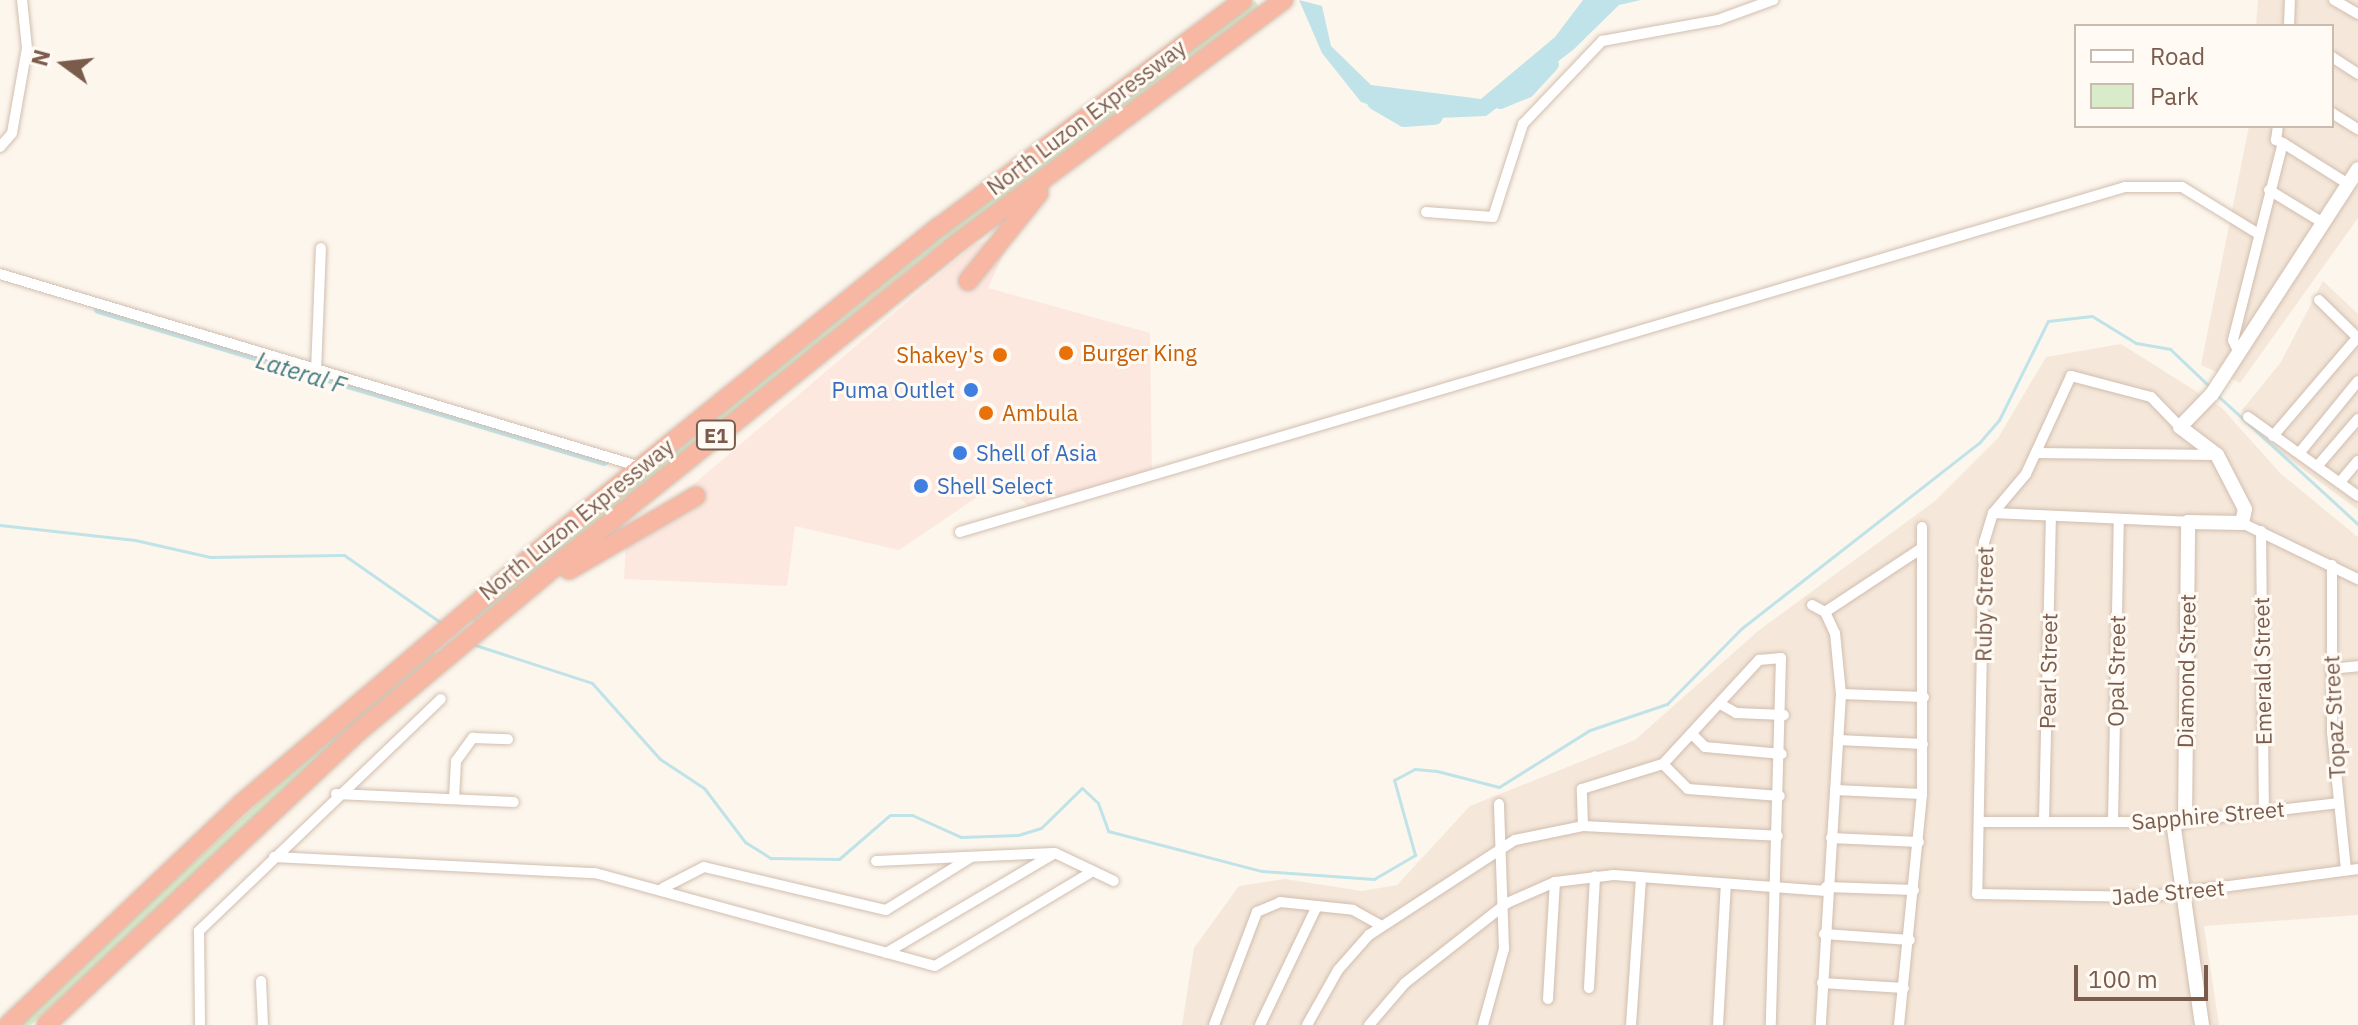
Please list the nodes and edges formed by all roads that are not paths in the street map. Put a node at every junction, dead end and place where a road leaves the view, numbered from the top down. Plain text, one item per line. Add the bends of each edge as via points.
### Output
1 (22, 0) edge
2 (1243, 0) edge
3 (1284, 0) edge
4 (1773, 0) edge
5 (2290, 0) edge
6 (2334, 0) edge
7 (2358, 14) edge
8 (2289, 24) edge
9 (2334, 58) edge
10 (2358, 74) edge
11 (1165, 88) junction
12 (2334, 114) edge
13 (2278, 128) edge
14 (2358, 129) edge
15 (2283, 143) junction
16 (0, 147) edge
17 (2358, 169) edge
18 (2348, 184) junction
19 (2269, 190) junction
20 (1426, 212) dead end
21 (2323, 223) junction
22 (2257, 233) junction
23 (321, 248) dead end
24 (0, 274) edge
25 (968, 281) dead end
26 (2319, 300) dead end
27 (2358, 338) edge
28 (2239, 353) junction
29 (316, 371) junction
30 (2358, 381) edge
31 (2248, 417) dead end
32 (2358, 419) edge
33 (2180, 427) junction
34 (2273, 436) junction
35 (2301, 451) junction
36 (2036, 453) junction
37 (2217, 455) junction
38 (2358, 461) edge
39 (2320, 463) junction
40 (641, 467) junction
41 (2341, 481) junction
42 (696, 496) dead end
43 (2358, 496) edge
44 (1993, 513) junction
45 (2051, 520) junction
46 (2119, 520) junction
47 (2188, 522) junction
48 (2242, 523) junction
49 (1922, 527) dead end
50 (2261, 531) junction
51 (960, 532) dead end
52 (1919, 550) junction
53 (2332, 565) junction
54 (2358, 579) edge
55 (1812, 605) dead end
56 (1825, 612) junction
57 (480, 630) junction
58 (2358, 666) edge
59 (2331, 669) junction
60 (1841, 694) junction
61 (1924, 697) junction
62 (441, 699) dead end
63 (1720, 704) junction
64 (1784, 715) junction
65 (1692, 734) junction
66 (508, 739) dead end
67 (1838, 740) junction
68 (1923, 744) junction
69 (1782, 754) junction
70 (1663, 764) junction
71 (1835, 790) junction
72 (336, 794) junction
73 (1922, 794) junction
74 (1780, 796) junction
75 (454, 799) junction
76 (514, 802) dead end
77 (2339, 803) junction
78 (1499, 804) dead end
79 (2264, 811) junction
80 (2044, 821) junction
81 (1981, 822) junction
82 (2113, 822) junction
83 (2179, 822) junction
84 (1583, 826) junction
85 (1778, 836) junction
86 (1831, 838) junction
87 (1919, 842) junction
88 (1500, 848) junction
89 (1055, 853) junction
90 (274, 857) junction
91 (970, 858) junction
92 (876, 861) dead end
93 (2352, 870) edge
94 (1090, 873) junction
95 (1595, 876) junction
96 (1641, 879) junction
97 (1114, 881) dead end
98 (1555, 882) junction
99 (1726, 884) junction
100 (663, 888) junction
101 (1776, 888) junction
102 (1826, 889) junction
103 (1914, 890) junction
104 (2184, 892) junction
105 (1977, 894) joint
106 (1507, 903) junction
107 (1317, 906) junction
108 (1382, 926) junction
109 (1824, 934) junction
110 (1910, 940) junction
111 (886, 953) junction
112 (261, 981) dead end
113 (1822, 983) junction
114 (1589, 988) dead end
115 (1904, 988) junction
116 (1548, 999) dead end
117 (8, 1025) edge
118 (46, 1025) edge
119 (200, 1025) edge
120 (263, 1025) edge
121 (1214, 1025) edge
122 (1260, 1025) edge
123 (1307, 1025) edge
124 (1369, 1025) edge
125 (1483, 1025) edge
126 (1631, 1025) edge
127 (1718, 1025) edge
128 (1771, 1025) edge
129 (1821, 1025) edge
130 (1899, 1025) edge
131 (2202, 1025) edge

1 - 16 street via 27,48 12,133
2 - 40 highway, North Luzon Expressway / E1 via 939,227
3 - 11 highway, North Luzon Expressway / E1
4 - 20 street via 1718,20 1602,41 1523,124 1493,217
5 - 8 street
6 - 7 street
9 - 10 street
11 - 25 highway via 1043,190
11 - 57 highway, North Luzon Expressway / E1 via 935,261
12 - 14 street
13 - 15 street via 2276,140
15 - 18 street
15 - 19 street
17 - 18 street
18 - 21 street
19 - 21 street
19 - 22 street
21 - 28 street
22 - 28 street via 2233,340
22 - 51 street via 2182,187 2125,187
23 - 29 street
24 - 29 street
26 - 27 street
27 - 34 street
28 - 33 street via 2212,394
29 - 40 street
30 - 35 street
31 - 34 street
32 - 39 street
33 - 36 street, Ruby Street via 2151,397 2071,376
33 - 37 street, Ruby Street
34 - 35 street
35 - 39 street
36 - 37 street
36 - 44 street, Ruby Street
37 - 48 street, Ruby Street via 2245,509
38 - 41 street
39 - 41 street
40 - 117 highway, North Luzon Expressway / E1 via 242,803
41 - 43 street
42 - 57 highway
44 - 45 street
44 - 81 street, Ruby Street via 1984,542
45 - 46 street
45 - 80 street, Pearl Street
46 - 47 street
46 - 82 street, Opal Street
47 - 48 street
47 - 83 street, Diamond Street
48 - 50 street
49 - 52 street
50 - 53 street
50 - 79 street, Emerald Street
52 - 56 street
52 - 61 street
53 - 54 street
53 - 59 street, Topaz Street
55 - 56 street
56 - 60 street via 1835,633
57 - 118 highway, North Luzon Expressway / E1
58 - 59 street
59 - 77 street, Topaz Street
60 - 61 street
60 - 67 street
61 - 68 street
62 - 72 street
63 - 64 street via 1736,713
63 - 64 street via 1759,660 1776,655
63 - 65 street
64 - 69 street
65 - 69 street via 1705,747
65 - 70 street
66 - 75 street via 473,738 456,761
67 - 68 street
67 - 71 street
68 - 73 street
69 - 74 street
70 - 74 street via 1688,789
70 - 84 street via 1582,789
71 - 73 street
71 - 86 street
72 - 75 street
72 - 90 street
73 - 87 street
74 - 85 street
75 - 76 street
77 - 79 street, Sapphire Street
77 - 93 street, Topaz Street
78 - 88 street
79 - 83 street, Sapphire Street
80 - 81 street, Sapphire Street
80 - 82 street, Sapphire Street
81 - 105 street, Ruby Street
82 - 83 street, Sapphire Street
83 - 104 street, Diamond Street
84 - 85 street
84 - 88 street
85 - 101 street
86 - 87 street
86 - 102 street
87 - 103 street
88 - 106 street
88 - 108 street
89 - 91 street
89 - 94 street
89 - 111 street
90 - 100 street via 595,873
90 - 119 street via 199,931
91 - 92 street
91 - 100 street via 886,910 704,867
93 - 104 street, Jade Street
94 - 97 street
94 - 111 street via 935,966
95 - 96 street
95 - 98 street
95 - 114 street
96 - 99 street
96 - 126 street
98 - 106 street
98 - 116 street
99 - 101 street
99 - 127 street
100 - 111 street
101 - 102 street
101 - 128 street
102 - 103 street
102 - 109 street
103 - 110 street
104 - 105 street, Jade Street via 2117,898
104 - 131 street, Diamond Street
106 - 124 street via 1405,983
106 - 125 street via 1495,998
107 - 108 street via 1353,910
107 - 121 street via 1280,902 1257,912
107 - 122 street
108 - 123 street via 1338,970
109 - 110 street
109 - 113 street
110 - 115 street
112 - 120 street
113 - 115 street
113 - 129 street
115 - 130 street

